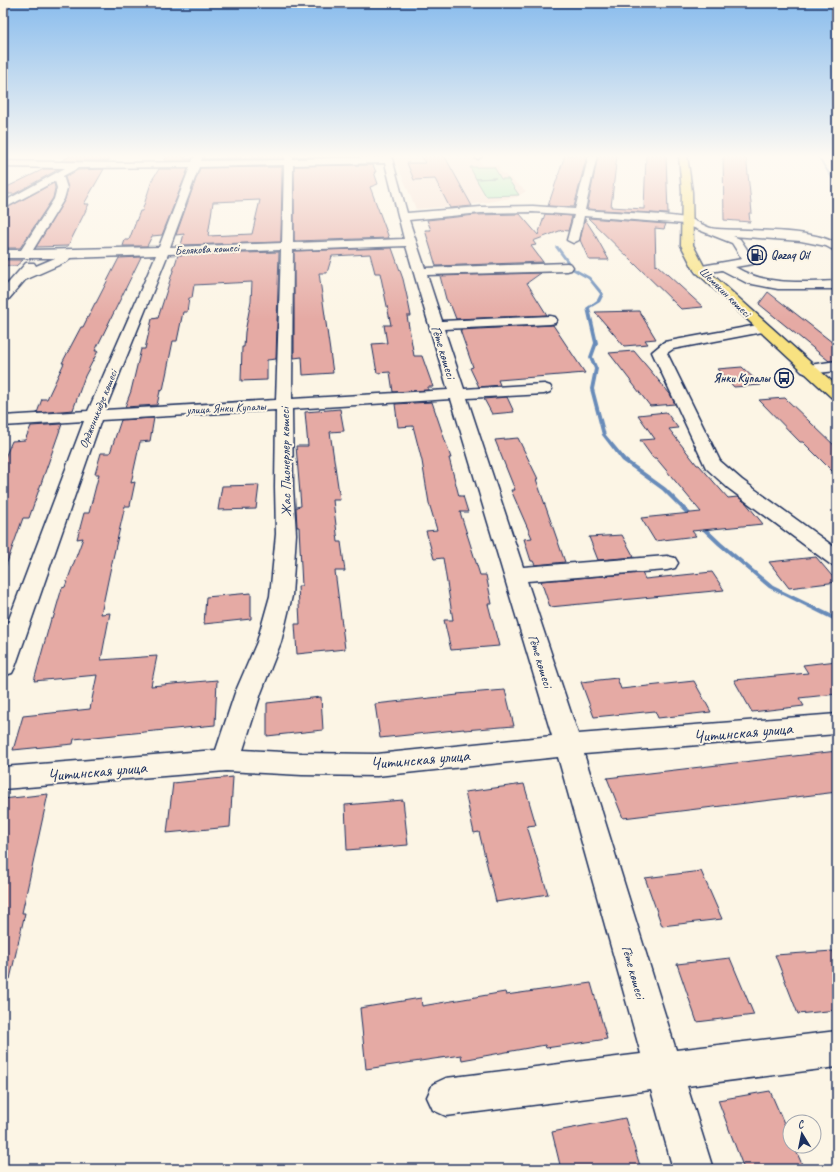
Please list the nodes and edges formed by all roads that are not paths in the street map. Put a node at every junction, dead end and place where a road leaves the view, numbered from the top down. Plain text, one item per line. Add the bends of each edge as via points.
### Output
1 (52, 210) edge
2 (178, 210) edge
3 (287, 210) edge
4 (401, 210) edge
5 (494, 210) edge
6 (545, 210) edge
7 (686, 210) edge
8 (580, 211) junction
9 (403, 217) junction
10 (686, 221) junction
11 (709, 231) junction
12 (573, 240) dead end
13 (411, 242) junction
14 (286, 246) junction
15 (837, 249) edge
16 (163, 251) junction
17 (3, 254) edge
18 (73, 254) junction
19 (24, 255) junction
20 (40, 255) junction
21 (725, 266) junction
22 (567, 267) dead end
23 (700, 270) junction
24 (420, 272) junction
25 (21, 277) junction
26 (837, 285) edge
27 (3, 297) edge
28 (550, 320) dead end
29 (436, 325) junction
30 (763, 328) junction
31 (837, 366) edge
32 (807, 369) junction
33 (544, 389) dead end
34 (457, 394) junction
35 (837, 394) edge
36 (284, 405) junction
37 (94, 416) junction
38 (3, 420) edge
39 (837, 559) edge
40 (667, 563) dead end
41 (514, 575) junction
42 (3, 667) edge
43 (837, 724) edge
44 (568, 745) junction
45 (226, 760) junction
46 (3, 778) edge
47 (837, 1049) edge
48 (664, 1071) junction
49 (446, 1097) dead end
50 (692, 1169) edge

1 - 19 street
2 - 16 street, Орджоникидзе көшесі
3 - 14 street, Жас Пионерлер көшесі
4 - 9 street, Гёте көшесі
5 - 9 street
6 - 8 street
7 - 10 main road, Шемякин көшесі
8 - 10 street
8 - 12 street
9 - 13 street, Гёте көшесі
10 - 11 street
10 - 23 main road, Шемякин көшесі via 687,245
11 - 15 street via 818,240
11 - 21 street via 736,241 749,261
13 - 14 street, Белякова көшесі
13 - 24 street, Гёте көшесі
14 - 16 street, Белякова көшесі
14 - 36 street, Жас Пионерлер көшесі
16 - 18 street, Белякова көшесі
16 - 37 street, Орджоникидзе көшесі
17 - 19 street, Белякова көшесі
18 - 20 street, Белякова көшесі
18 - 25 street
19 - 20 street, Белякова көшесі
20 - 25 street
21 - 23 street
21 - 26 street via 737,275 763,284
22 - 24 street
23 - 30 main road, Шемякин көшесі
24 - 29 street, Гёте көшесі
25 - 27 street
28 - 29 street
29 - 34 street, Гёте көшесі
30 - 32 main road, Шемякин көшесі
30 - 39 street via 670,346 658,352 712,464 735,484
31 - 32 street
32 - 35 main road, Шемякин көшесі
33 - 34 street, улица Янки Купалы
34 - 36 street, улица Янки Купалы
34 - 41 street, Гёте көшесі
36 - 37 street, улица Янки Купалы
36 - 45 street, Жас Пионерлер көшесі via 286,534 282,596 269,642 248,693
37 - 38 street, улица Янки Купалы
37 - 42 street, Орджоникидзе көшесі
40 - 41 street
41 - 44 street, Гёте көшесі
43 - 44 street, Читинская улица
44 - 45 street, Читинская улица via 377,765
44 - 48 street, Гёте көшесі
45 - 46 street, Читинская улица
47 - 48 street
48 - 49 street
48 - 50 street, Гёте көшесі

